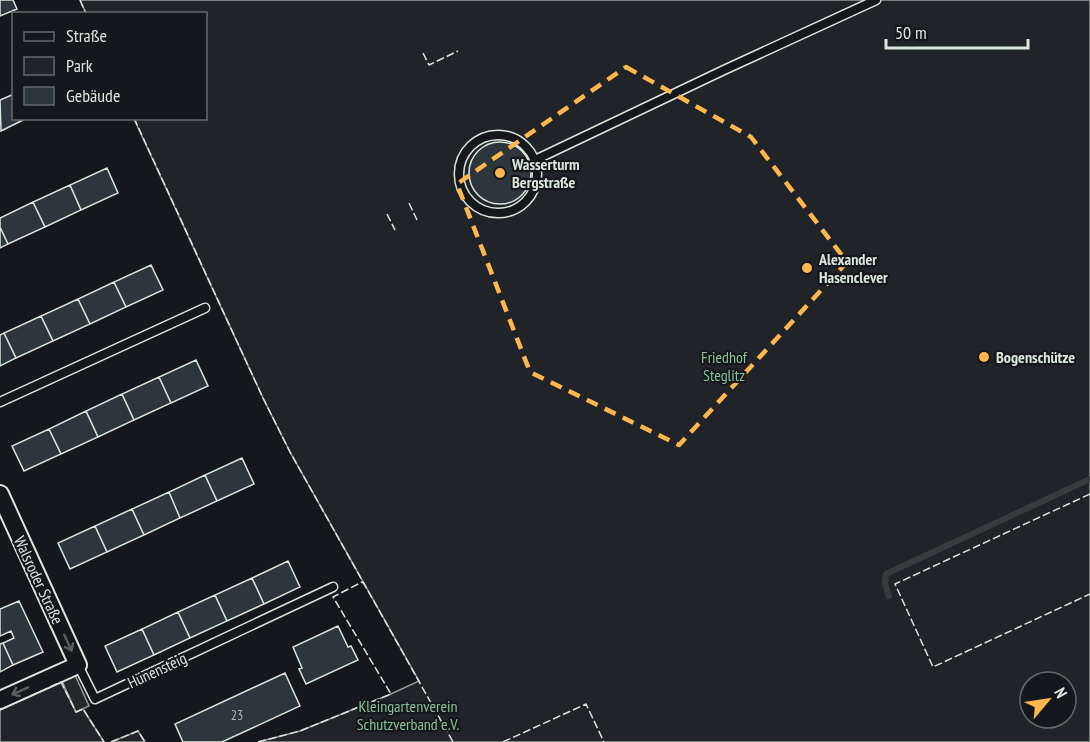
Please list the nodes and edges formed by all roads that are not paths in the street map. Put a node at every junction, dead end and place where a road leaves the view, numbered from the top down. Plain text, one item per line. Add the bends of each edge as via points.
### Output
1 (876, 0) edge
2 (535, 160) junction
3 (205, 308) dead end
4 (0, 402) edge
5 (0, 494) edge
6 (333, 587) dead end
7 (78, 665) junction
8 (0, 700) edge

1 - 2 lane
2 - 2 lane via 523,143 512,137 488,136 468,149 462,160 462,188 477,207 488,212 512,211 532,194 537,182
3 - 4 lane
5 -> 7 street, Walsroder Straße
6 - 7 lane, Hünensteig via 94,699
7 -> 8 street

